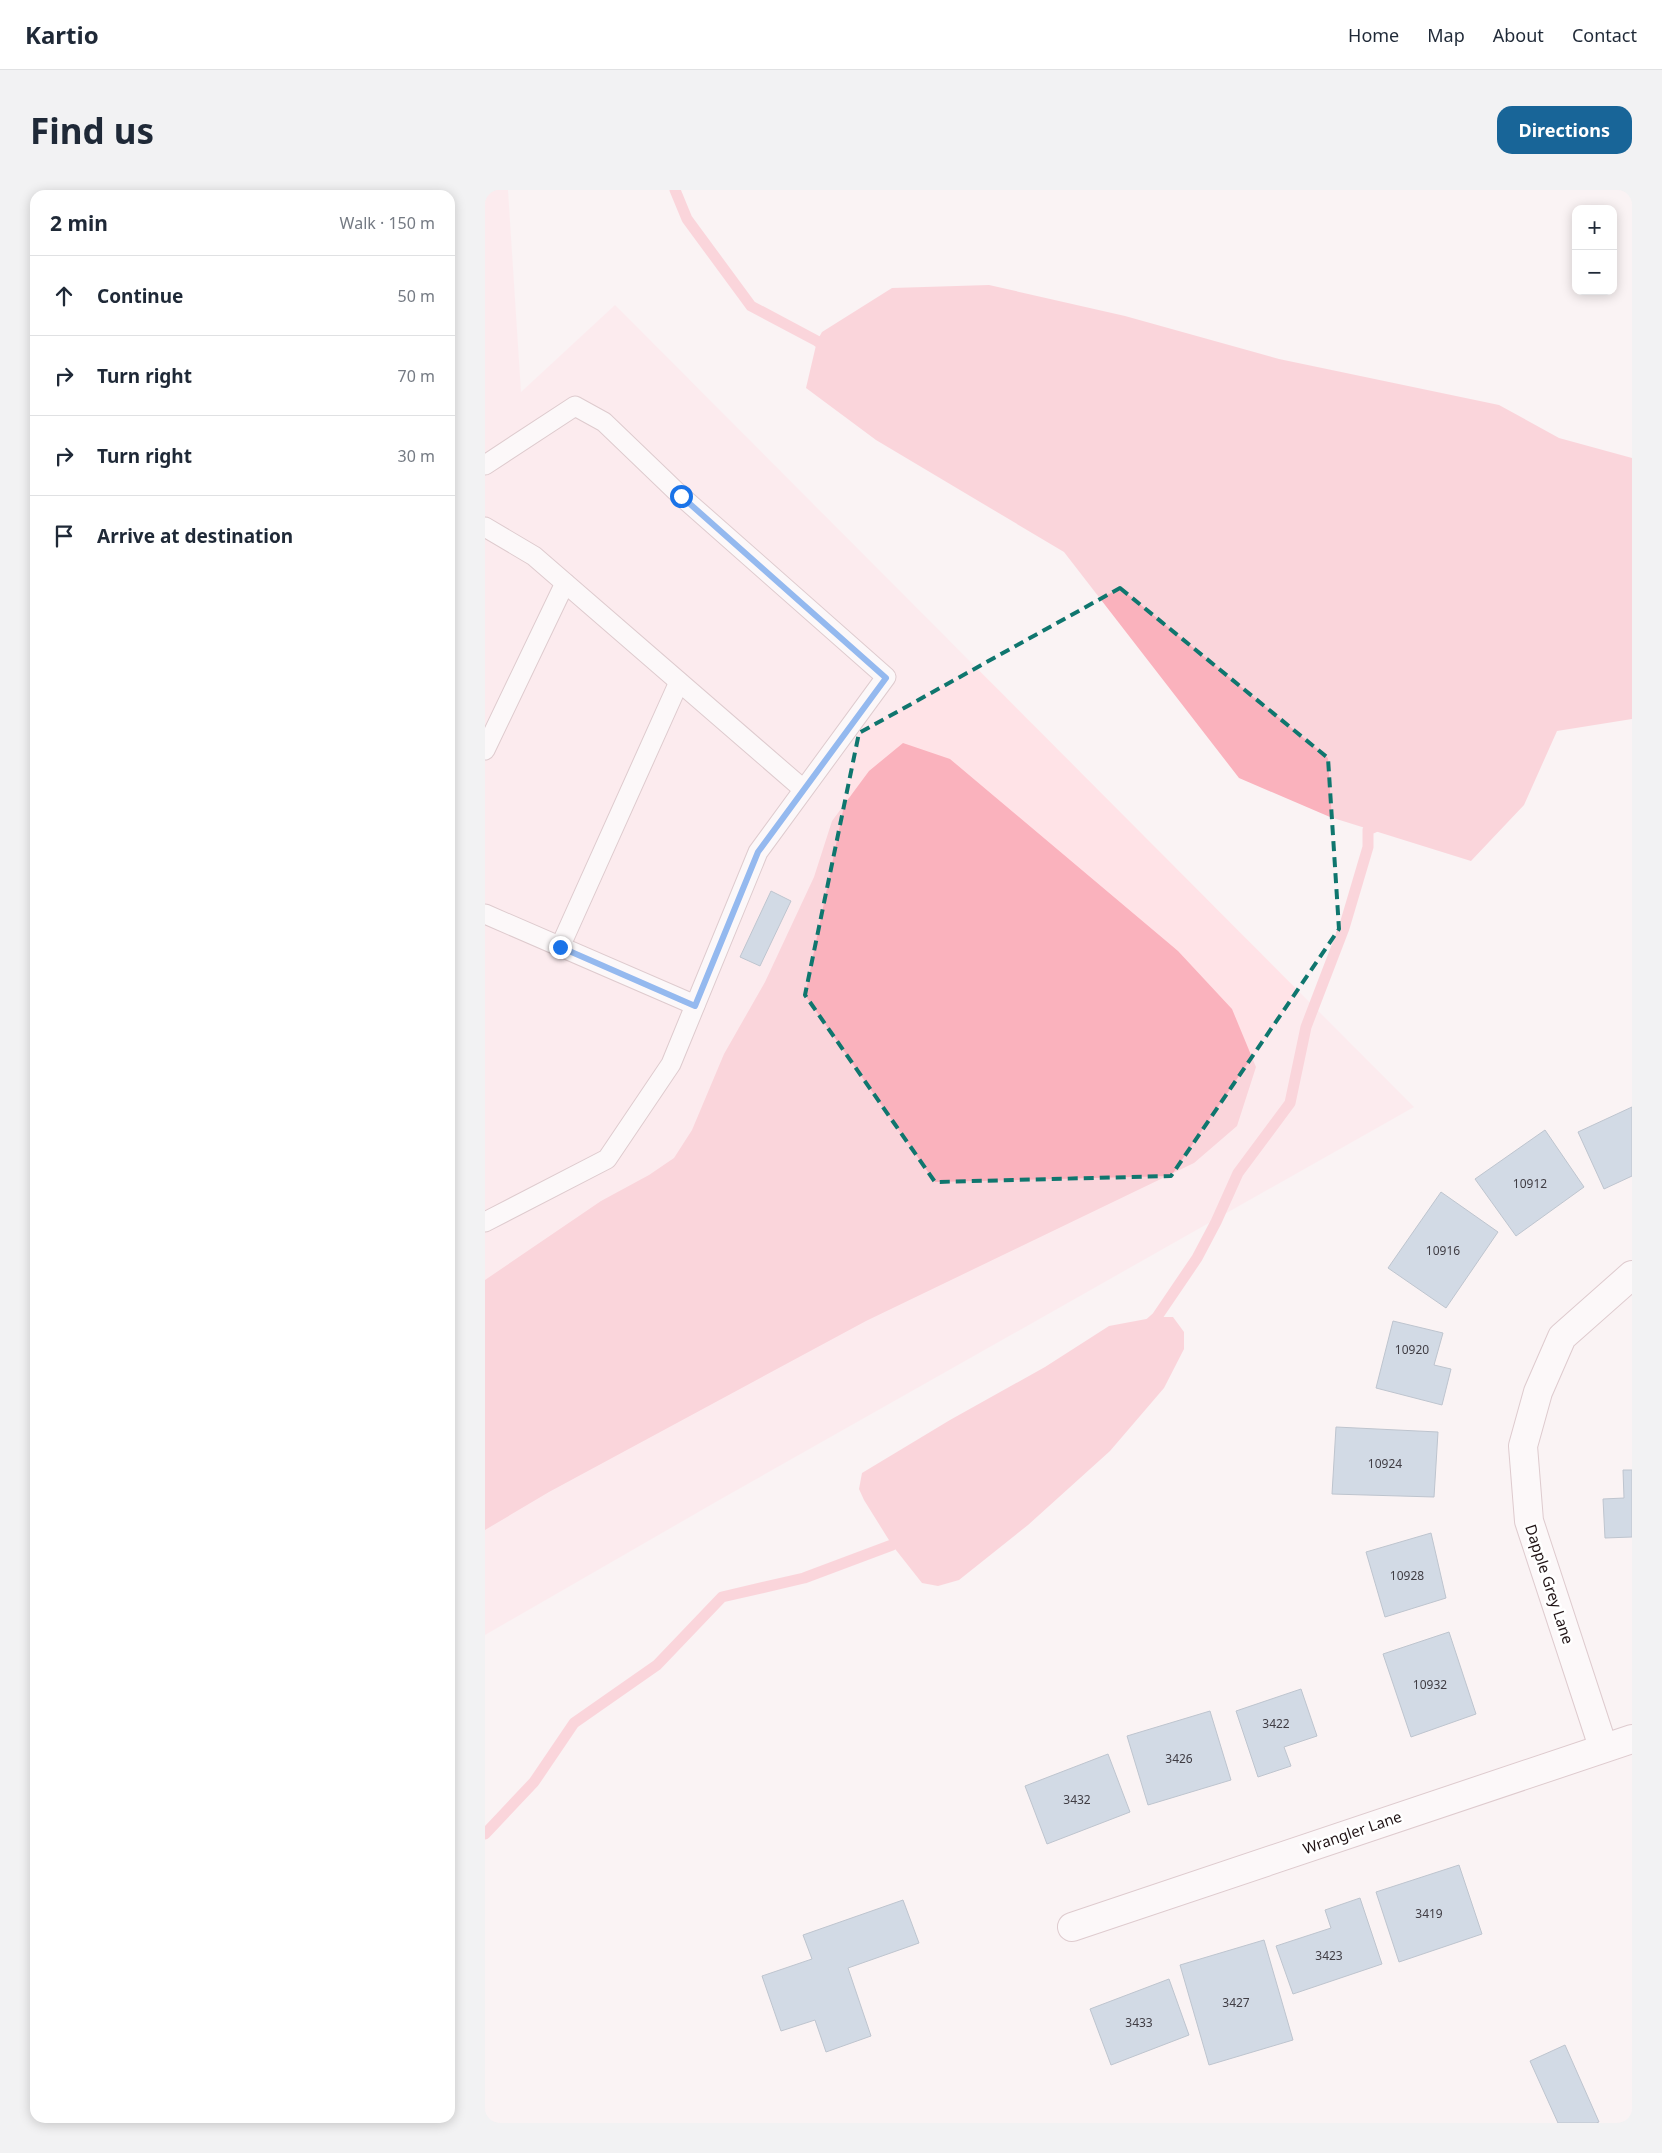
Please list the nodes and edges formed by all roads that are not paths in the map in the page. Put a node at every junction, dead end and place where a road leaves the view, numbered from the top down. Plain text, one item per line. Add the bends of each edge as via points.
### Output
1 (485, 465) edge
2 (485, 527) edge
3 (565, 583) junction
4 (679, 682) junction
5 (485, 750) edge
6 (803, 789) junction
7 (485, 914) edge
8 (560, 947) junction
9 (695, 1006) junction
10 (485, 1222) edge
11 (1632, 1275) edge
12 (1632, 1738) edge
13 (1603, 1747) junction
14 (1072, 1927) dead end

1 - 6 lane via 575,406 604,422 681,496 886,678
2 - 3 lane via 534,556
3 - 4 lane
3 - 5 lane
4 - 6 lane
4 - 8 lane
6 - 9 lane via 758,852
7 - 8 lane
8 - 9 lane
9 - 10 lane via 671,1064 607,1159
11 - 13 street, Dapple Grey Lane via 1562,1338 1538,1392 1523,1446 1529,1521
12 - 13 street, Wrangler Lane
13 - 14 street, Wrangler Lane

